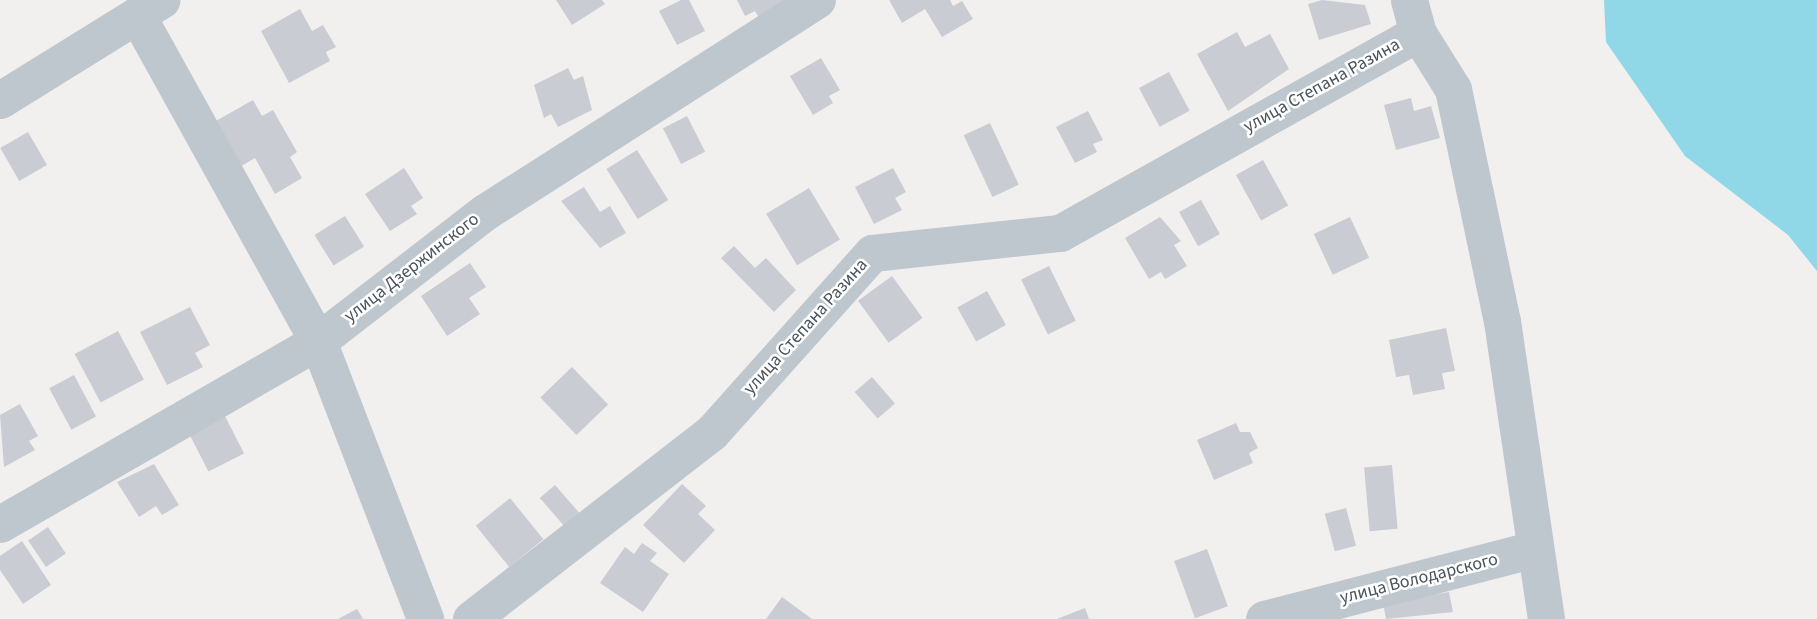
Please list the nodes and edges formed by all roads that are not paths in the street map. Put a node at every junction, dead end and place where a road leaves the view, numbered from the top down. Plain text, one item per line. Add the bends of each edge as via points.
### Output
1 (817, 0) edge
2 (149, 7) edge
3 (1413, 16) edge
4 (0, 100) edge
5 (318, 341) junction
6 (0, 524) edge
7 (1534, 550) junction
8 (425, 619) edge
9 (471, 619) edge
10 (1264, 619) edge
11 (1546, 619) edge

1 - 5 street, улица Дзержинского via 485,212
2 - 4 street
2 - 5 street
3 - 7 street via 1453,89 1502,321
3 - 9 street, улица Степана Разина via 1060,233 872,253 712,432
5 - 6 street, улица Дзержинского
5 - 8 street
7 - 10 street, улица Володарского
7 - 11 street

